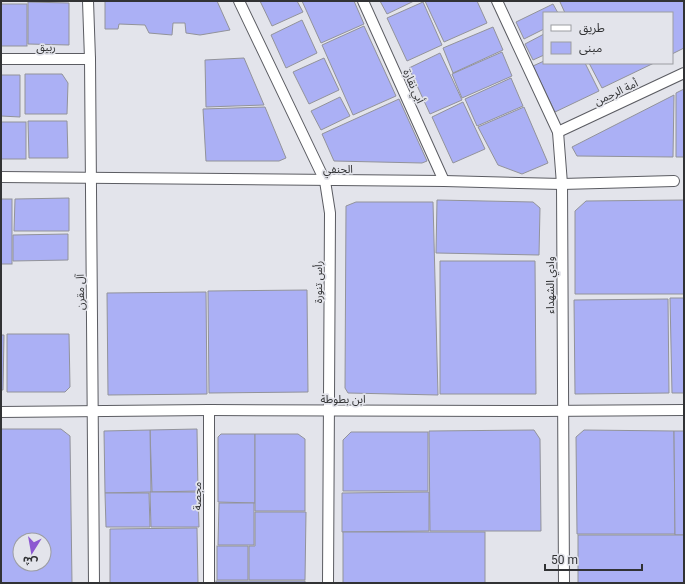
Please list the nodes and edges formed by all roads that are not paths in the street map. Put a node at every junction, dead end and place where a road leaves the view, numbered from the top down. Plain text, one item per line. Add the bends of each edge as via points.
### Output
1 (88, 1) edge
2 (239, 1) edge
3 (362, 1) edge
4 (497, 1) edge
5 (1, 59) edge
6 (90, 59) junction
7 (684, 73) edge
8 (558, 132) junction
9 (1, 177) edge
10 (91, 178) junction
11 (325, 181) junction
12 (444, 181) junction
13 (674, 181) dead end
14 (562, 184) junction
15 (209, 410) junction
16 (684, 410) edge
17 (94, 411) junction
18 (330, 411) junction
19 (562, 411) junction
20 (1, 412) edge
21 (94, 583) edge
22 (209, 583) edge
23 (328, 583) edge
24 (564, 583) edge

1 - 6 street, آل مقرن
2 - 11 street, رأس تنورة
3 - 12 street, أبي نقارة
4 - 8 street, وادي الشهداء
5 - 6 street, ربيق
6 - 10 street, آل مقرن
7 - 8 street, أمة الرحمن
8 - 14 street, وادي الشهداء
9 - 10 street, الحنفي
10 - 11 street, الحنفي
10 - 17 street, آل مقرن
11 - 12 street, الحنفي
11 - 18 street, رأس تنورة via 330,213
12 - 14 street, الحنفي
13 - 14 street, الحنفي
14 - 19 street, وادي الشهداء
15 - 17 street, ابن بطوطة
15 - 18 street, ابن بطوطة
15 - 22 street, مجصة
16 - 19 street, ابن بطوطة
17 - 20 street, ابن بطوطة
17 - 21 street, آل مقرن
18 - 19 street, ابن بطوطة
18 - 23 street, رأس تنورة
19 - 24 street, وادي الشهداء

